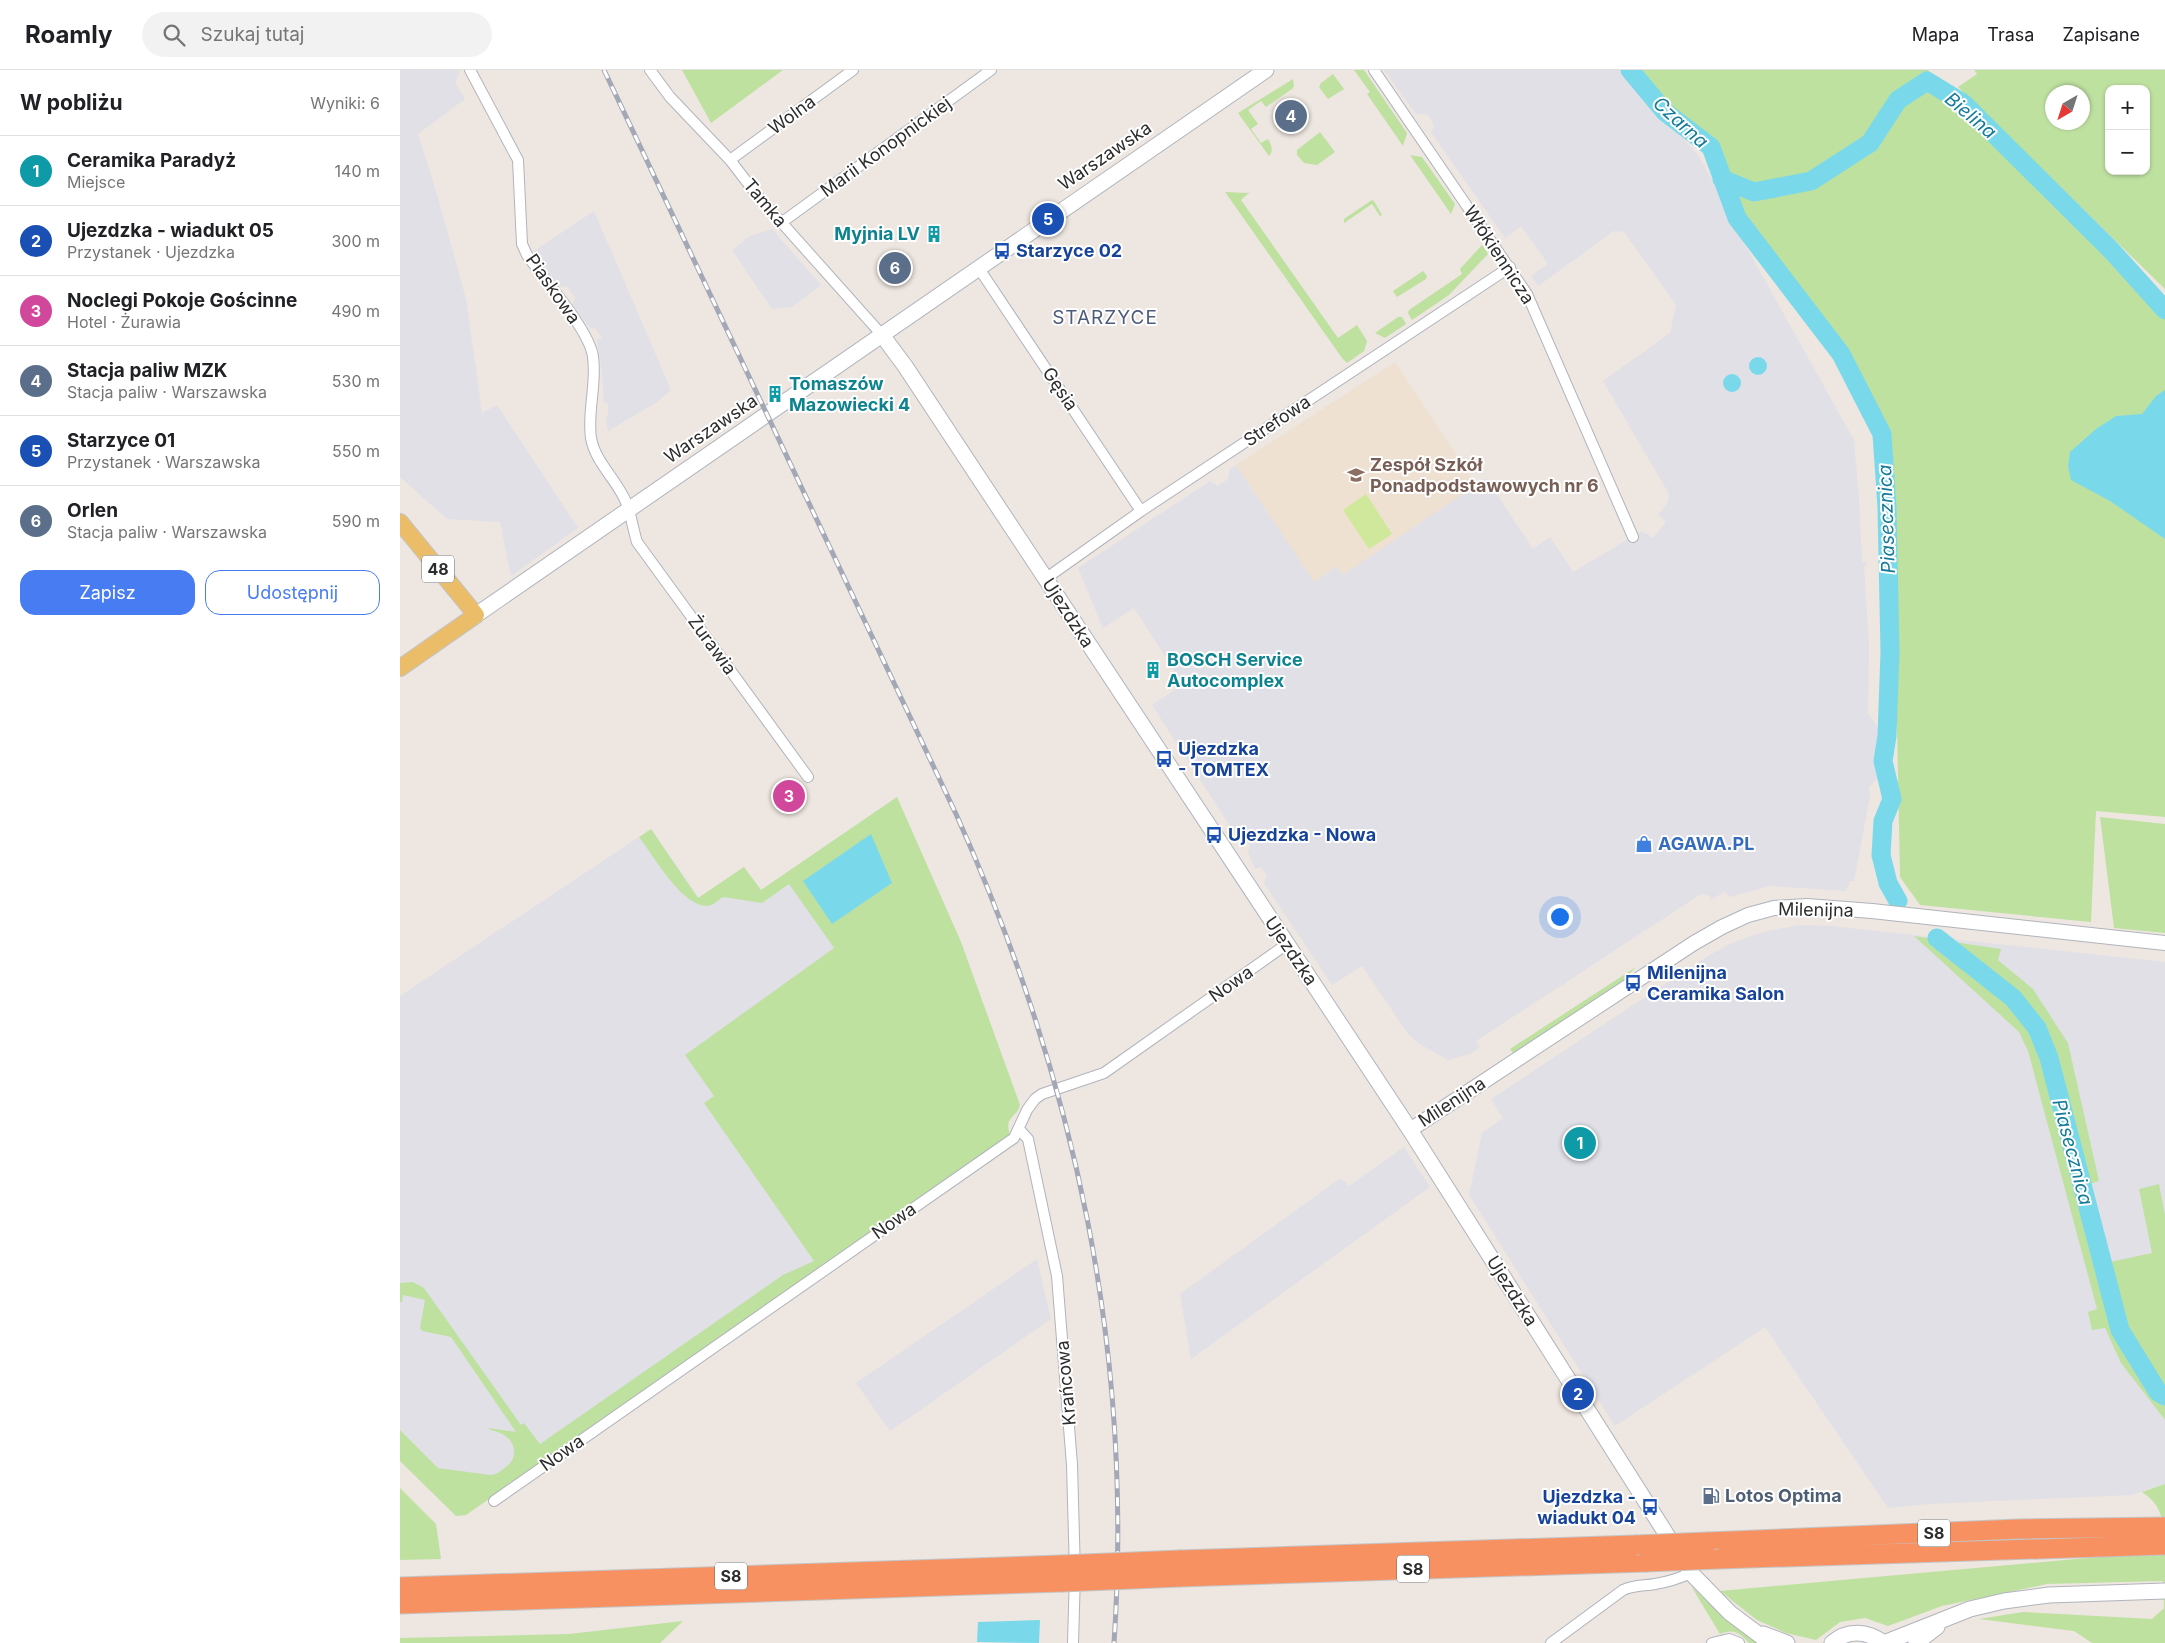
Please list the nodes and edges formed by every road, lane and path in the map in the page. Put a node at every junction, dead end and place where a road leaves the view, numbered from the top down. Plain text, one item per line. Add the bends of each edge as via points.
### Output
1 (470, 70) edge
2 (650, 70) edge
3 (853, 70) edge
4 (991, 70) edge
5 (1266, 70) edge
6 (1374, 70) edge
7 (730, 160) junction
8 (781, 223) junction
9 (978, 267) junction
10 (1510, 267) junction
11 (882, 335) junction
12 (628, 508) junction
13 (1141, 511) junction
14 (400, 522) edge
15 (1633, 537) dead end
16 (1045, 579) junction
17 (476, 615) junction
18 (400, 668) edge
19 (808, 777) dead end
20 (2165, 943) edge
21 (1286, 944) junction
22 (1019, 1129) junction
23 (1410, 1130) junction
24 (494, 1501) dead end
25 (2163, 1536) edge
26 (1180, 1569) junction
27 (1061, 1573) junction
28 (1691, 1573) junction
29 (400, 1587) edge
30 (2163, 1591) edge
31 (400, 1604) edge
32 (1951, 1618) junction
33 (1750, 1628) junction
34 (1073, 1643) edge
35 (1551, 1643) edge
36 (1712, 1643) edge
37 (1739, 1643) edge
38 (1770, 1643) edge
39 (1786, 1643) edge
40 (1832, 1643) edge
41 (1884, 1643) edge
42 (1916, 1643) edge

1 - 12 street, Piaskowa via 518,160 522,244 590,345 593,358 591,438
2 - 7 street, Tamka
3 - 7 street, Wolna
4 - 8 street, Marii Konopnickiej
5 - 9 main road, Warszawska
6 - 10 street, Włókiennicza
7 - 8 street, Tamka
8 - 11 street, Tamka
9 - 11 main road, Warszawska
9 - 13 street, Gęsia
10 - 13 street, Strefowa
10 - 15 street, Włókiennicza via 1527,294
11 - 12 main road, Warszawska
11 - 16 main road, Ujezdzka
12 - 17 main road, Warszawska
12 - 19 street, Żurawia via 636,542
13 - 16 street, Strefowa
14 - 17 main road, 48
16 - 21 main road, Ujezdzka
17 - 18 main road, Warszawska
20 - 23 street, Milenijna via 1872,911 1807,906 1774,908 1741,918 1694,943
21 - 22 street, Nowa via 1104,1073 1042,1094 1027,1110
21 - 23 main road, Ujezdzka
22 - 24 street, Nowa via 1014,1138
22 - 34 street, Krańcowa via 1028,1139 1057,1276 1072,1465
23 - 28 main road, Ujezdzka
25 - 26 highway, S8, bridge via 1646,1562
25 - 26 highway, S8, bridge via 2019,1529 1636,1544
26 - 27 highway, S8, bridge
27 - 29 highway, S8
27 - 31 highway, S8
28 - 33 main road, Ujezdzka via 1713,1598
28 - 35 street via 1623,1590
30 - 32 main road via 2026,1598 1979,1607
32 - 41 main road
32 - 42 main road
33 - 38 main road, Ujezdzka
33 - 39 main road, Ujezdzka
36 - 37 street via 1729,1639
40 - 41 main road via 1844,1635 1861,1633

